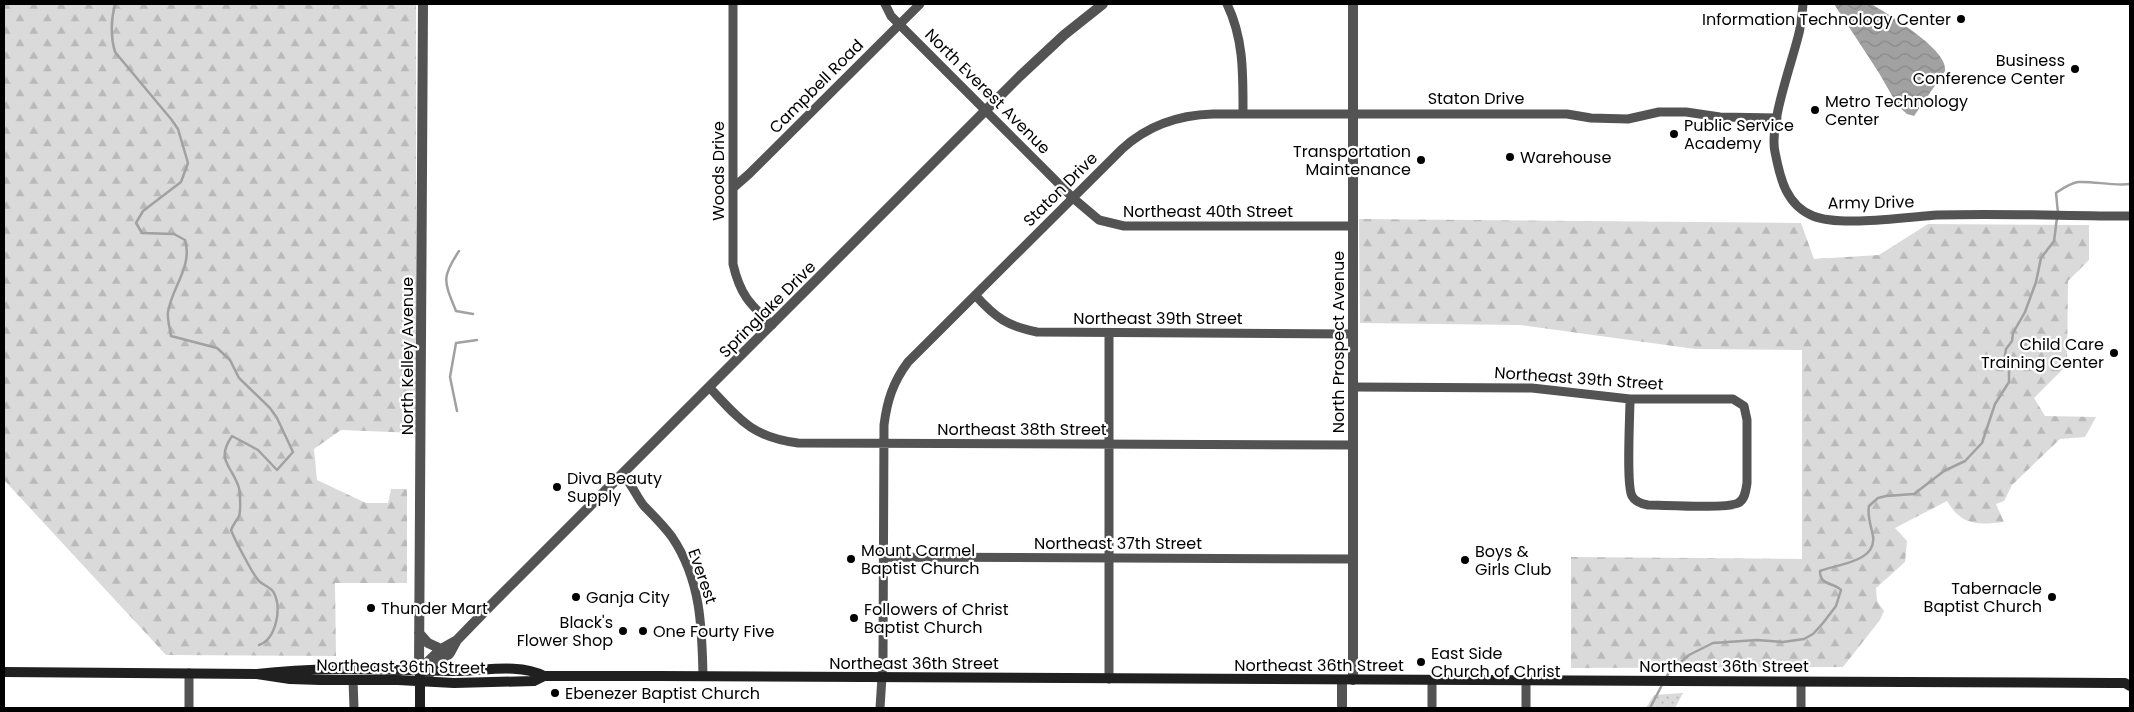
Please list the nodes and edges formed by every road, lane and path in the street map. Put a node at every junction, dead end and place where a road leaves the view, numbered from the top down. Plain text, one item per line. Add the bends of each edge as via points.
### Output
1 (423, 4) edge
2 (733, 4) edge
3 (885, 4) edge
4 (920, 4) edge
5 (1103, 4) edge
6 (1227, 4) edge
7 (1352, 4) edge
8 (1803, 4) edge
9 (899, 24) junction
10 (986, 111) junction
11 (1352, 113) junction
12 (1243, 114) junction
13 (1777, 118) junction
14 (733, 188) junction
15 (1073, 198) junction
16 (2130, 216) edge
17 (1352, 226) junction
18 (975, 296) junction
19 (772, 325) junction
20 (1109, 333) junction
21 (1353, 334) junction
22 (1353, 387) junction
23 (710, 388) junction
24 (1630, 399) junction
25 (884, 443) junction
26 (1110, 444) junction
27 (1353, 445) junction
28 (623, 474) junction
29 (883, 557) junction
30 (1110, 558) junction
31 (1353, 559) junction
32 (419, 633) junction
33 (457, 640) junction
34 (441, 649) junction
35 (352, 668) junction
36 (419, 670) junction
37 (432, 670) junction
38 (4, 672) edge
39 (189, 673) junction
40 (257, 674) junction
41 (544, 676) junction
42 (703, 676) junction
43 (882, 678) junction
44 (1109, 679) junction
45 (353, 680) junction
46 (1342, 680) junction
47 (1353, 680) junction
48 (1432, 680) junction
49 (1526, 680) junction
50 (1801, 682) junction
51 (420, 683) junction
52 (2128, 683) edge
53 (189, 708) edge
54 (354, 708) edge
55 (420, 708) edge
56 (880, 708) edge
57 (1342, 708) edge
58 (1432, 708) edge
59 (1526, 708) edge
60 (1801, 708) edge

1 - 32 street, North Kelley Avenue
2 - 14 street, Woods Drive
3 - 9 street, North Everest Avenue
4 - 9 street, Campbell Road
5 - 10 street, Springlake Drive via 1058,40
6 - 12 street via 1241,43
7 - 11 street, North Prospect Avenue
8 - 13 street, Army Drive
9 - 10 street, North Everest Avenue
9 - 14 street, Campbell Road
10 - 15 street, North Everest Avenue
10 - 19 street, Springlake Drive
11 - 12 street, Staton Drive
11 - 13 street, Staton Drive via 1567,114 1628,119 1659,112 1686,112 1720,117
11 - 17 street, North Prospect Avenue
12 - 15 street, Staton Drive via 1188,115 1151,128 1130,142
13 - 16 street, Army Drive via 1774,151 1781,182 1794,204 1815,217 1870,220 1939,215
14 - 19 street, Woods Drive via 733,264 738,284 744,297
15 - 17 street, Northeast 40th Street via 1099,220 1124,226
15 - 18 street, Staton Drive
17 - 21 street, North Prospect Avenue
18 - 20 street, Northeast 39th Street via 1003,322 1020,329
18 - 25 street, Staton Drive via 899,374 887,402
19 - 23 street, Springlake Drive
20 - 21 street, Northeast 39th Street
20 - 26 street
21 - 22 street, North Prospect Avenue
22 - 24 street, Northeast 39th Street via 1532,388
22 - 27 street, North Prospect Avenue
23 - 25 street, Northeast 38th Street via 742,422 757,433 776,440
23 - 28 street, Springlake Drive
24 - 24 street, Northeast 39th Street via 1728,399 1742,403 1747,420 1747,483 1742,500 1723,505 1648,505 1635,500 1630,486
25 - 26 street, Northeast 38th Street
25 - 29 street, Staton Drive
26 - 27 street, Northeast 38th Street
26 - 30 street
27 - 31 street, North Prospect Avenue
28 - 33 street, Springlake Drive
28 - 42 street, Everest via 643,504 666,529 685,560 702,622
29 - 30 street, Northeast 37th Street
29 - 43 street, Staton Drive
30 - 31 street, Northeast 37th Street
30 - 44 street
31 - 47 street, North Prospect Avenue
32 - 34 street via 428,643
32 - 36 street, North Kelley Avenue
33 - 34 street, Springlake Drive
33 - 37 street, Springlake Drive
34 - 36 street, Springlake Drive
35 - 36 main road, Northeast 36th Street
35 - 40 main road, Northeast 36th Street
35 - 45 main road
36 - 37 main road, Northeast 36th Street
36 - 51 main road, North Kelley Avenue
37 - 41 main road, Northeast 36th Street via 534,671
37 - 51 street, Springlake Drive
38 - 39 main road, Northeast 36th Street
39 - 40 main road, Northeast 36th Street
39 - 53 street
40 - 45 main road, Northeast 36th Street via 290,679
41 - 42 main road, Northeast 36th Street
41 - 51 main road, Northeast 36th Street via 534,681
42 - 43 main road, Northeast 36th Street
43 - 44 main road, Northeast 36th Street
43 - 56 street, Staton Drive
44 - 46 main road, Northeast 36th Street
45 - 51 main road, Northeast 36th Street
45 - 54 street
46 - 47 main road, Northeast 36th Street
46 - 57 street
47 - 48 main road, Northeast 36th Street
48 - 49 main road, Northeast 36th Street
48 - 58 street
49 - 50 main road, Northeast 36th Street
49 - 59 street
50 - 52 main road, Northeast 36th Street
50 - 60 street
51 - 55 main road, North Kelley Avenue

